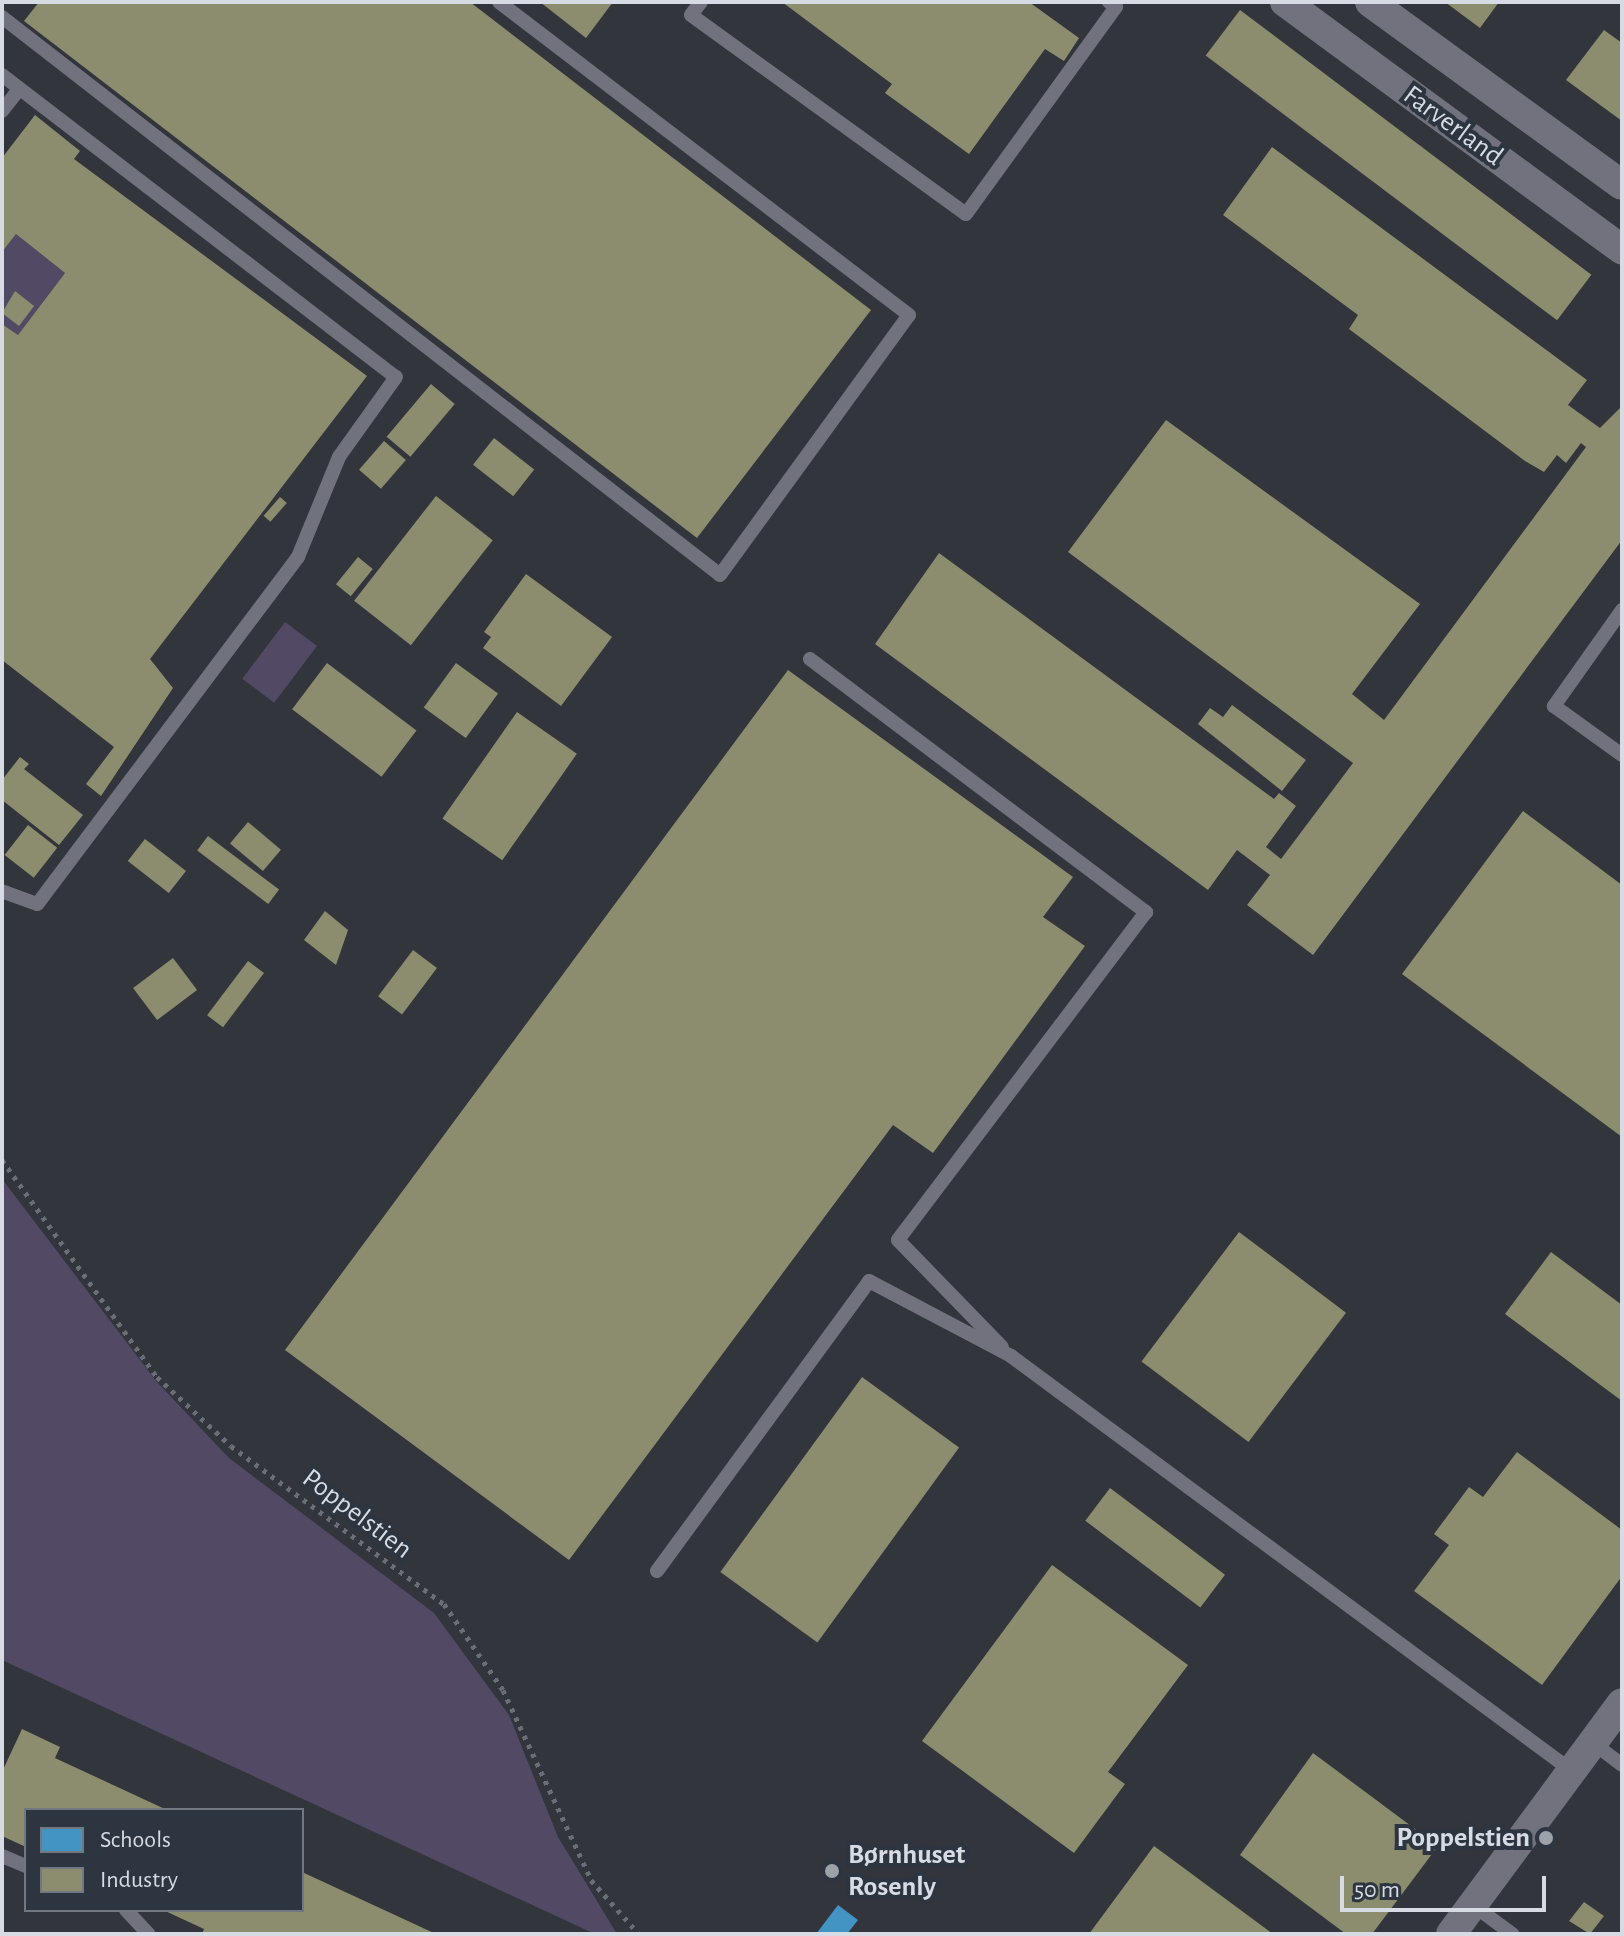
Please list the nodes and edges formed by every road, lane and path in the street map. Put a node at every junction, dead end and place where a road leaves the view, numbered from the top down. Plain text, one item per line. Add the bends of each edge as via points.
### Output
1 (499, 2) edge
2 (701, 2) edge
3 (1109, 2) edge
4 (1285, 2) edge
5 (1370, 2) edge
6 (2, 17) edge
7 (2, 75) edge
8 (1473, 76) junction
9 (19, 89) junction
10 (2, 111) edge
11 (1441, 117) junction
12 (1622, 185) edge
13 (1622, 250) edge
14 (1622, 610) edge
15 (810, 659) dead end
16 (1622, 755) edge
17 (2, 891) edge
18 (2, 1160) edge
19 (1011, 1356) junction
20 (657, 1571) dead end
21 (1622, 1703) edge
22 (1593, 1743) junction
23 (1622, 1765) edge
24 (1572, 1771) junction
25 (2, 1856) edge
26 (24, 1865) edge
27 (1473, 1905) junction
28 (128, 1912) edge
29 (148, 1934) edge
30 (639, 1934) edge
31 (1451, 1934) edge
32 (1512, 1934) edge

1 - 6 lane via 909,315 720,575
2 - 3 lane via 691,15 966,214 1116,7
4 - 11 street, Farverland
5 - 8 street, Farverland
7 - 9 lane
8 - 11 street
8 - 12 street, Farverland
9 - 10 lane
9 - 17 lane via 396,377 339,457 298,557 37,904
11 - 13 street, Farverland
14 - 16 lane via 1554,706
15 - 19 lane via 1146,912 898,1240
18 - 30 path, Poppelstien via 157,1377 231,1446 444,1604 503,1690 591,1880
19 - 20 lane via 869,1281
19 - 24 lane
21 - 22 street
22 - 23 lane
22 - 24 street
24 - 27 street
25 - 26 lane
27 - 31 street
27 - 32 lane
28 - 29 lane

